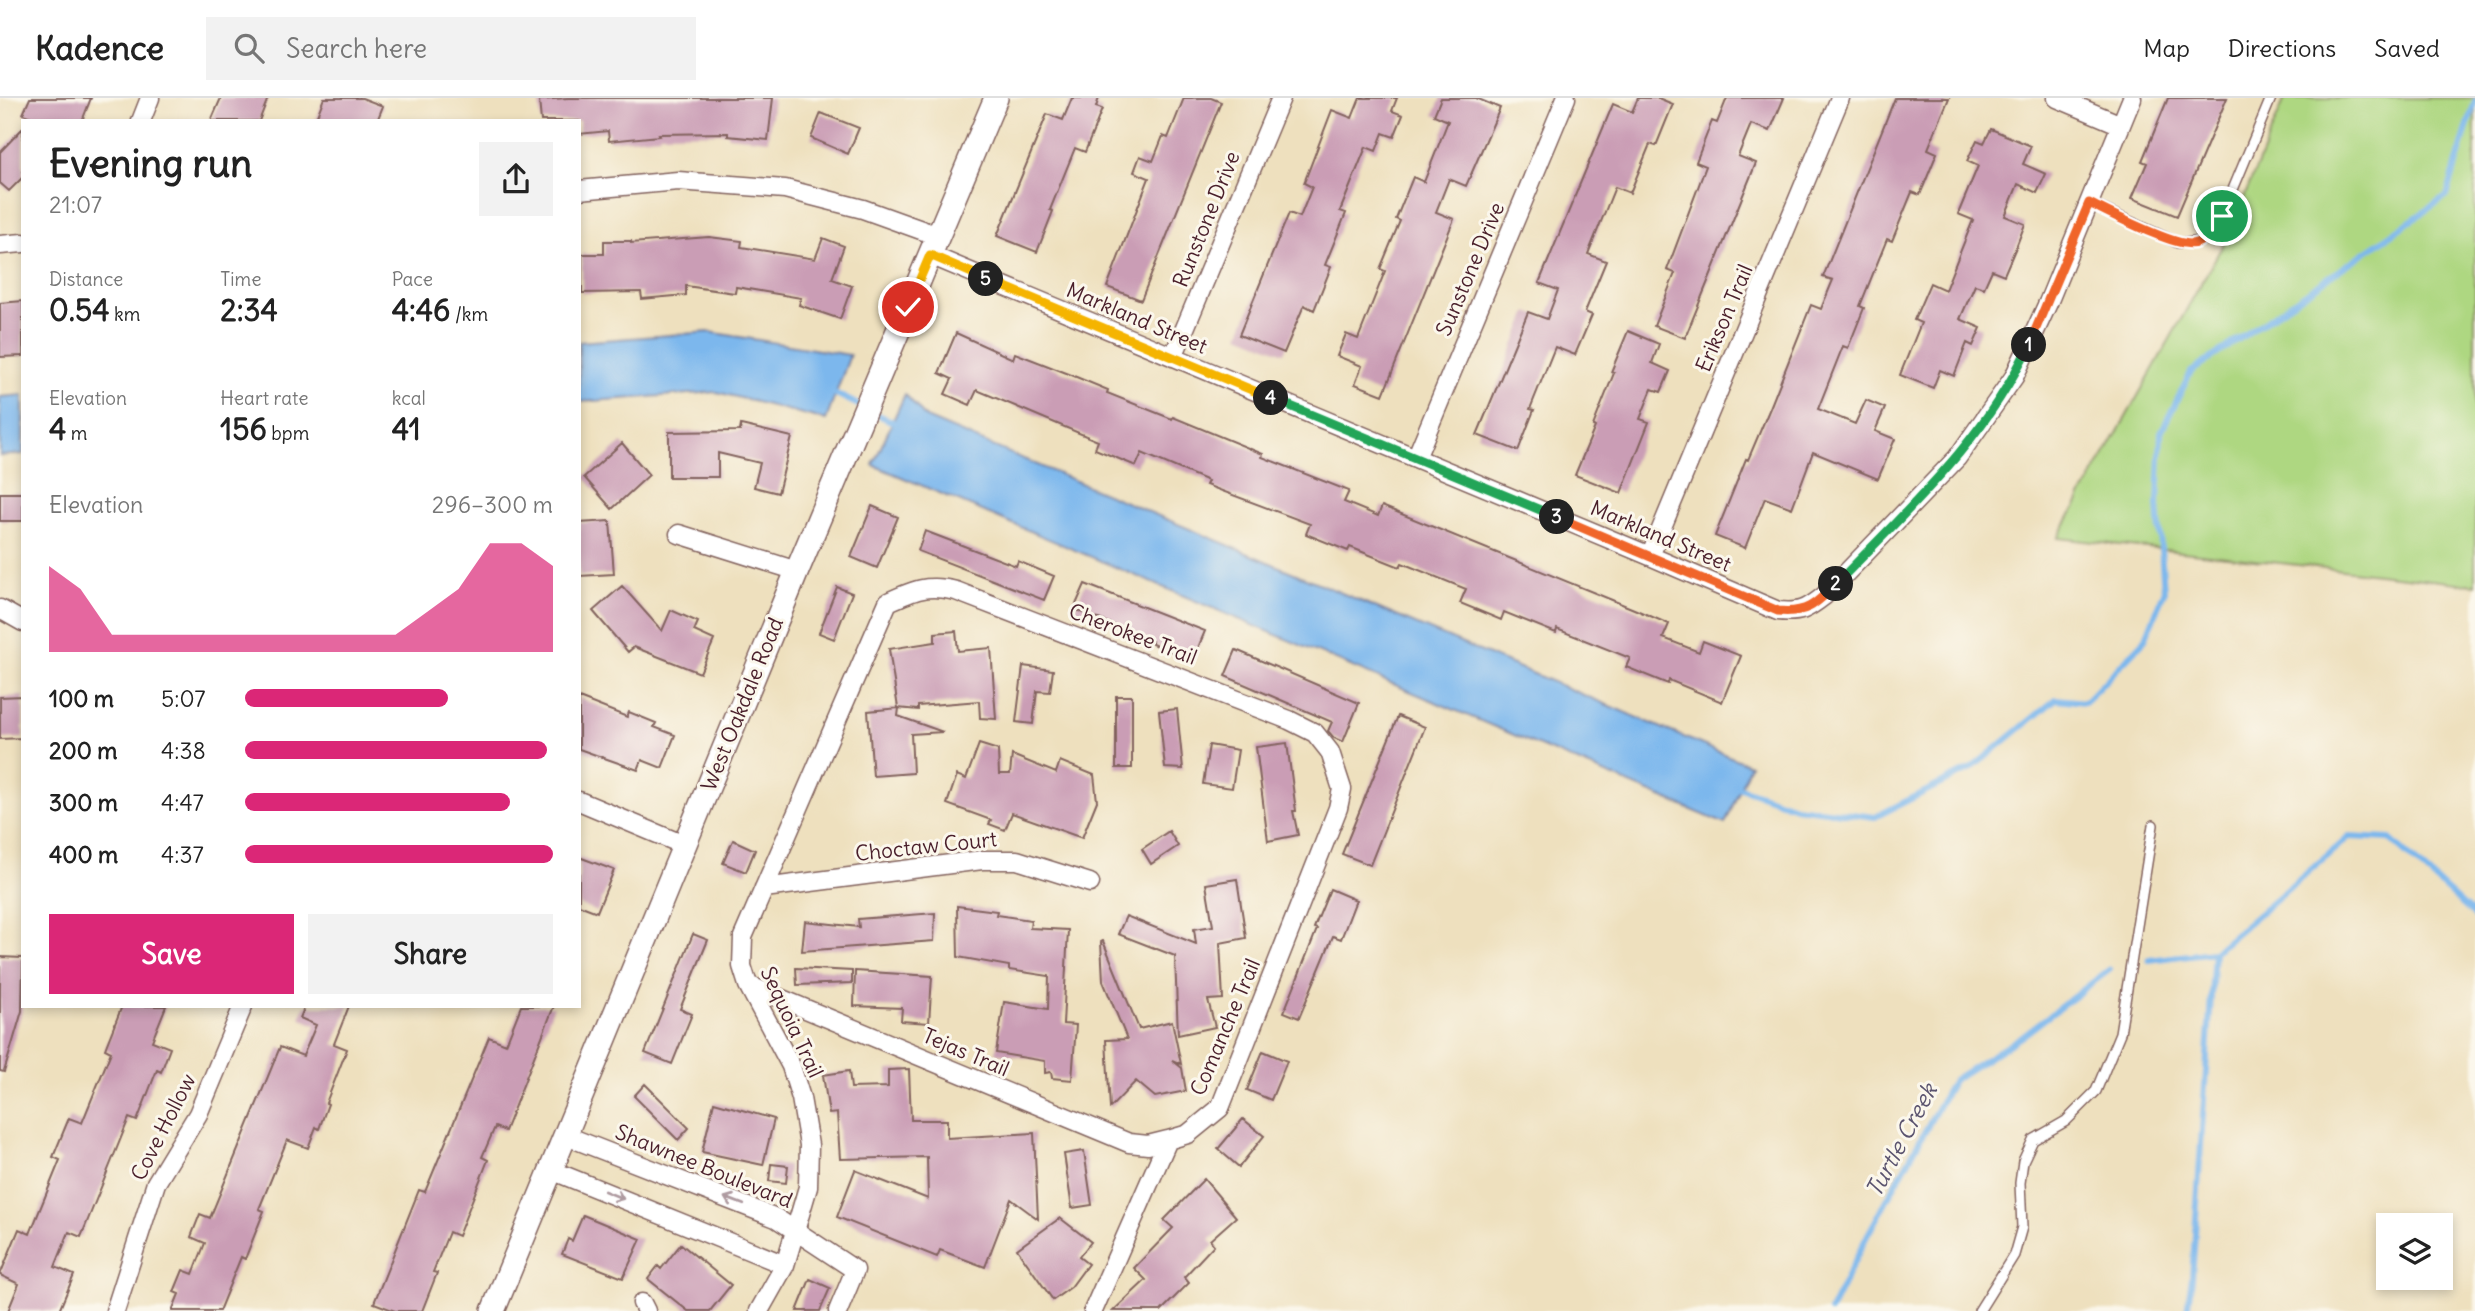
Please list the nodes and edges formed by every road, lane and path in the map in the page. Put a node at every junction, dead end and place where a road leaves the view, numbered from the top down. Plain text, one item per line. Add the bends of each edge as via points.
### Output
1 (150, 98) edge
2 (996, 98) edge
3 (1280, 98) edge
4 (1566, 98) edge
5 (1840, 98) edge
6 (2057, 98) edge
7 (2132, 98) edge
8 (2271, 98) edge
9 (142, 119) edge
10 (2121, 125) junction
11 (581, 190) edge
12 (2089, 203) junction
13 (21, 243) edge
14 (0, 245) edge
15 (934, 246) junction
16 (1173, 357) junction
17 (1416, 458) junction
18 (680, 534) dead end
19 (1650, 556) junction
20 (797, 571) junction
21 (888, 602) joint
22 (0, 609) edge
23 (21, 621) edge
24 (1338, 773) joint
25 (581, 802) edge
26 (2153, 825) dead end
27 (684, 845) junction
28 (1090, 883) dead end
29 (764, 888) junction
30 (748, 985) junction
31 (242, 1008) edge
32 (564, 1135) junction
33 (1168, 1140) junction
34 (551, 1170) junction
35 (796, 1229) junction
36 (785, 1265) junction
37 (115, 1311) edge
38 (493, 1311) edge
39 (759, 1311) edge
40 (838, 1311) edge
41 (1093, 1311) edge
42 (1979, 1311) edge

1 - 9 street
2 - 15 street, West Oakdale Road
3 - 16 street, Runstone Drive
4 - 17 street, Sunstone Drive
5 - 19 street, Erikson Trail
6 - 10 street
7 - 10 street, Markland Street
8 - 12 lane via 2222,216 2211,234 2195,244 2178,243
10 - 12 street, Markland Street
11 - 15 street, Markland Street via 678,181 785,188 863,209
12 - 19 street, Markland Street via 2014,377 1957,458 1824,596 1797,613 1778,611
13 - 14 street
15 - 16 street, Markland Street
15 - 20 street, West Oakdale Road
16 - 17 street, Markland Street
17 - 19 street, Markland Street
18 - 20 street
20 - 27 street, West Oakdale Road
21 - 24 street, Cherokee Trail via 935,586 956,591 1289,720 1315,733 1330,752
21 - 29 street, Sequoia Trail
22 - 23 street
24 - 33 street, Comanche Trail via 1342,789 1338,808 1220,1108 1188,1134
25 - 27 street
26 - 42 lane via 2120,1033 2096,1091 2066,1121 2034,1140 2023,1161 2022,1227 2014,1255
27 - 32 street, West Oakdale Road
28 - 29 street, Choctaw Court via 1017,860 982,860
29 - 30 street, Sequoia Trail via 743,937 741,965
30 - 33 street, Tejas Trail via 1129,1143
30 - 35 street, Sequoia Trail via 792,1066 801,1098 809,1145 808,1187
31 - 37 street, Cove Hollow via 198,1114 156,1184
32 - 34 street, West Oakdale Road
35 -> 32 street, Shawnee Boulevard
33 - 41 street
34 -> 36 street
34 - 38 street, West Oakdale Road
35 - 36 street, Sequoia Trail
35 - 40 street, Shawnee Boulevard via 855,1270
36 - 39 street, Sequoia Trail

